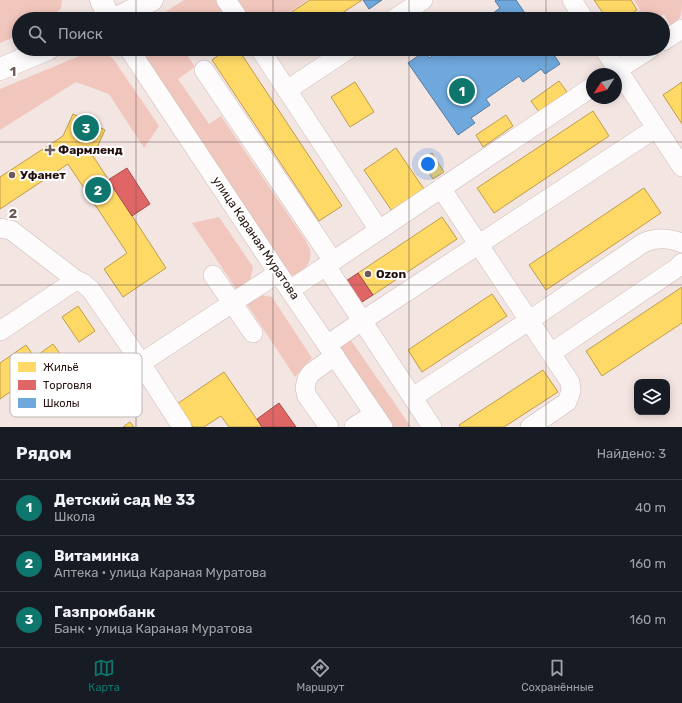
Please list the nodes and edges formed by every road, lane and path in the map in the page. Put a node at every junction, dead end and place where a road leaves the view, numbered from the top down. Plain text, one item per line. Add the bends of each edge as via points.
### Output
1 (101, 0) edge
2 (152, 0) edge
3 (226, 0) edge
4 (423, 0) edge
5 (572, 0) edge
6 (107, 12) edge
7 (129, 12) edge
8 (234, 12) edge
9 (405, 12) edge
10 (580, 12) edge
11 (682, 29) edge
12 (670, 37) edge
13 (31, 56) edge
14 (134, 56) edge
15 (265, 56) edge
16 (338, 56) edge
17 (607, 56) edge
18 (639, 56) edge
19 (613, 68) edge
20 (621, 68) edge
21 (0, 69) edge
22 (204, 70) dead end
23 (622, 82) edge
24 (287, 90) junction
25 (586, 91) edge
26 (656, 128) junction
27 (682, 166) edge
28 (441, 188) junction
29 (0, 228) edge
30 (379, 230) junction
31 (682, 243) edge
32 (478, 244) junction
33 (682, 263) edge
34 (329, 264) junction
35 (278, 273) junction
36 (213, 275) dead end
37 (76, 280) junction
38 (290, 290) junction
39 (232, 303) junction
40 (530, 320) junction
41 (362, 321) junction
42 (0, 331) edge
43 (253, 333) dead end
44 (331, 351) junction
45 (133, 353) edge
46 (551, 353) junction
47 (142, 362) edge
48 (142, 366) edge
49 (413, 397) junction
50 (378, 420) edge
51 (182, 427) edge
52 (329, 427) edge
53 (354, 427) edge
54 (432, 427) edge
55 (530, 427) edge

1 - 6 main road
2 - 7 main road
3 - 8 street
4 - 9 street
5 - 10 street
11 - 12 street
13 - 21 main road
14 - 35 street, улица Караная Муратова
15 - 24 street
16 - 24 street
17 - 19 street
18 - 20 street
22 - 34 street
23 - 26 street
24 - 30 street
25 - 28 street
26 - 27 street
26 - 32 street
28 - 30 street
28 - 32 street
29 - 37 street via 11,230
30 - 34 street
31 - 40 street via 660,238 643,243
32 - 40 street
32 - 41 street
33 - 46 street
34 - 38 street
34 - 41 street
35 - 38 street, улица Караная Муратова
35 - 39 street
36 - 39 street
37 - 42 street
37 - 45 street via 91,290
38 - 44 street, улица Караная Муратова
39 - 43 street
39 - 47 street
40 - 46 street
40 - 49 street
41 - 44 street
41 - 49 street
44 - 50 street, улица Караная Муратова
44 - 52 street via 311,373 305,388 307,396
46 - 55 street via 570,382 571,391 567,402
48 - 51 street
49 - 54 street
50 - 53 street

